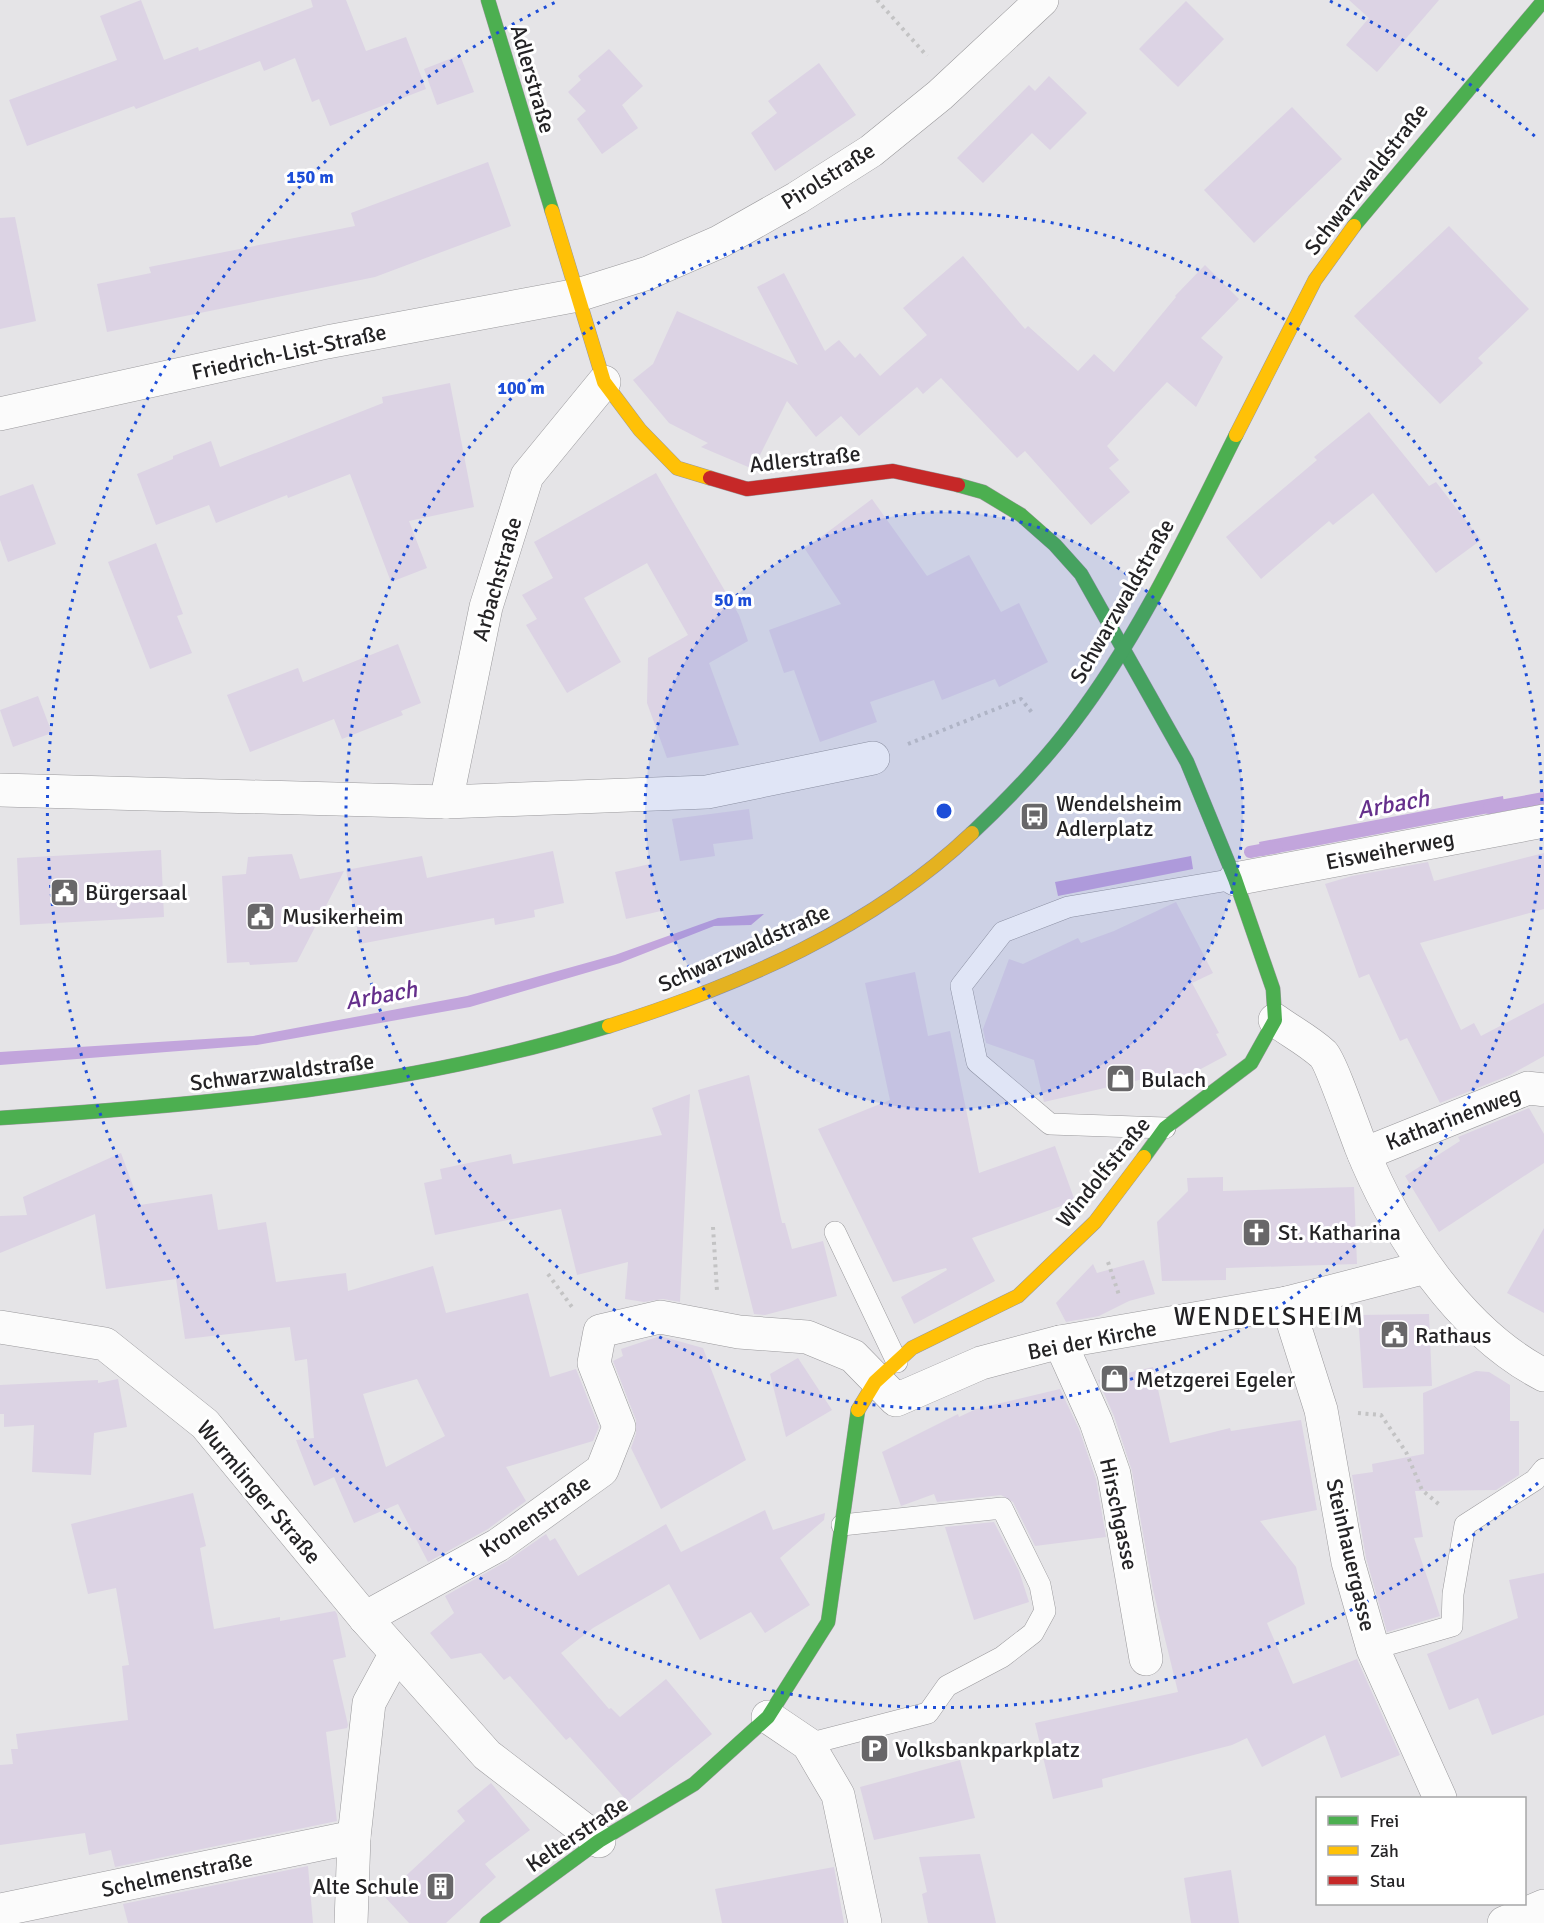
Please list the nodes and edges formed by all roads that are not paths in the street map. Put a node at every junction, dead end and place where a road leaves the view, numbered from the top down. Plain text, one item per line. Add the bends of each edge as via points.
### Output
1 (488, 0) edge
2 (1042, 0) edge
3 (1541, 9) edge
4 (578, 295) junction
5 (604, 381) junction
6 (0, 414) edge
7 (1124, 649) junction
8 (873, 758) dead end
9 (0, 790) edge
10 (446, 802) junction
11 (1544, 821) edge
12 (1236, 879) junction
13 (1275, 1020) junction
14 (1544, 1090) edge
15 (0, 1118) edge
16 (1165, 1128) junction
17 (1364, 1154) junction
18 (835, 1232) dead end
19 (1426, 1268) junction
20 (1287, 1304) junction
21 (0, 1327) edge
22 (1060, 1342) junction
23 (886, 1372) junction
24 (1544, 1375) edge
25 (1544, 1468) edge
26 (842, 1524) junction
27 (365, 1618) junction
28 (1372, 1649) junction
29 (396, 1653) junction
30 (1146, 1659) dead end
31 (768, 1717) junction
32 (808, 1744) junction
33 (694, 1784) joint
34 (1440, 1797) edge
35 (354, 1837) junction
36 (599, 1841) junction
37 (1488, 1905) edge
38 (1544, 1906) edge
39 (0, 1910) edge
40 (351, 1923) edge
41 (487, 1923) edge
42 (865, 1923) edge
43 (1497, 1923) edge
44 (1504, 1923) edge

1 - 4 street, Adlerstraße
2 - 4 street, Pirolstraße via 952,84 871,151 719,242
3 - 7 street, Schwarzwaldstraße via 1441,117 1322,268
4 - 5 street, Adlerstraße
4 - 6 street, Friedrich-List-Straße via 327,342
5 - 7 street, Adlerstraße via 640,430 677,468 747,489 893,471 983,492 1021,515 1068,559 1081,574
5 - 10 street, Arbachstraße via 527,476 486,607
7 - 12 street via 1187,762
7 - 15 street, Schwarzwaldstraße via 1056,744 944,858 886,902 823,940 732,981 644,1014 482,1061 396,1078 233,1101
8 - 10 street via 707,792
9 - 10 street
11 - 12 street, Eisweiherweg
12 - 13 street via 1274,990
12 - 16 lane via 1068,907 1003,932 962,986 976,1062 1050,1124
13 - 16 street, Windolfstraße via 1251,1063
13 - 17 street via 1325,1056
14 - 17 street, Katharinenweg via 1528,1088
16 - 23 street, Windolfstraße via 1095,1222 1018,1296 912,1348
17 - 19 street via 1391,1214
18 - 23 lane
19 - 20 street, Bei der Kirche
19 - 24 street via 1476,1323 1527,1366
20 - 22 street, Bei der Kirche
20 - 28 street, Steinhauergasse via 1321,1410 1348,1562
21 - 27 street, Wurmlinger Straße via 105,1344 204,1424
22 - 23 street, Bei der Kirche via 981,1363 896,1400
22 - 30 street, Hirschgasse via 1096,1422 1114,1474
23 - 26 street, Windolfstraße via 856,1413
23 - 27 street, Kronenstraße via 807,1337 660,1317 600,1331 594,1362 619,1427 602,1470 498,1545
25 - 28 lane via 1535,1480 1465,1525 1453,1594 1452,1626
26 - 31 street, Windolfstraße via 828,1622
26 - 32 lane via 1002,1508 1040,1585 1045,1611 1033,1633 1002,1657 947,1686 928,1713
27 - 29 street, Wurmlinger Straße
28 - 34 street, Steinhauergasse
29 - 35 street via 369,1702
29 - 36 street, Wurmlinger Straße via 487,1755
31 - 32 street
31 - 33 street, Windolfstraße
32 - 42 street via 838,1795
33 - 36 street, Kelterstraße
35 - 39 street, Schelmenstraße
35 - 40 street
36 - 41 street, Kelterstraße
37 - 43 street
38 - 44 street

